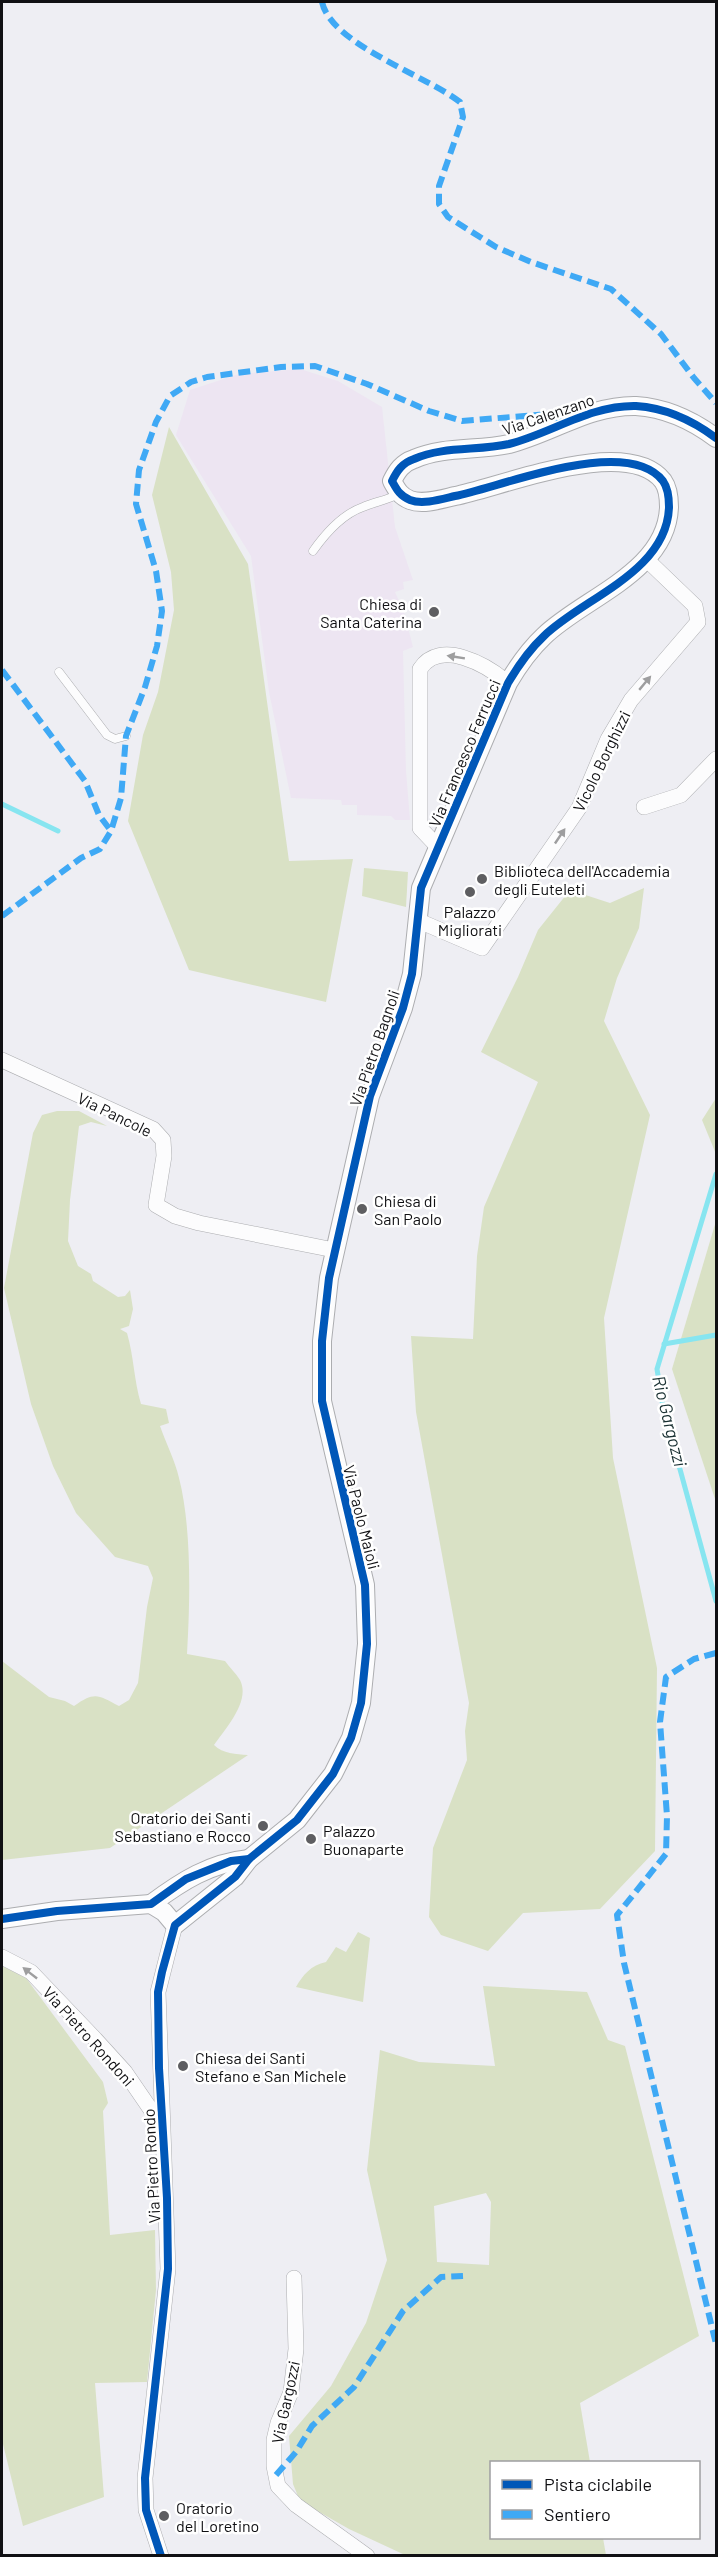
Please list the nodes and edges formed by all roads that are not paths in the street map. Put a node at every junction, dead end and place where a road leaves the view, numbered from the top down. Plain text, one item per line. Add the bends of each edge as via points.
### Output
1 (717, 438) edge
2 (396, 488) junction
3 (314, 551) dead end
4 (646, 559) junction
5 (59, 672) dead end
6 (508, 683) junction
7 (126, 736) dead end
8 (717, 759) edge
9 (644, 807) dead end
10 (438, 847) junction
11 (421, 888) joint
12 (419, 921) junction
13 (2, 1060) edge
14 (334, 1250) junction
15 (249, 1858) junction
16 (151, 1904) junction
17 (2, 1919) edge
18 (176, 1925) junction
19 (2, 1957) edge
20 (163, 2129) junction
21 (294, 2278) dead end
22 (161, 2556) edge
23 (366, 2556) edge

1 - 2 street, Via Calenzano via 695,422 668,411 636,406 602,409 510,444 414,459 399,467
2 - 3 lane via 383,502 348,515 322,538
2 - 4 street, Via Francesco Ferrucci via 413,501 434,500 597,462 640,465 655,473 669,497 660,536
4 - 6 street, Via Francesco Ferrucci via 633,573 544,636
12 -> 4 street, Vicolo Borghizzi via 482,948 579,808 608,739 631,700 698,622 695,606
5 - 7 lane via 106,735 115,740
6 - 10 street, Via Francesco Ferrucci
6 -> 10 street via 467,659 444,655 433,657 420,669 420,828
8 - 9 street via 681,795
10 - 11 street, Via Francesco Ferrucci
11 - 12 street, Via Pietro Bagnoli
12 - 14 street, Via Pietro Bagnoli via 412,974 370,1096
13 - 14 street, Via Pancole via 153,1129 163,1140 156,1205 175,1216
14 - 15 street, Via Paolo Maioli via 320,1380 365,1585 367,1644 361,1704 351,1738 333,1774 297,1821
15 - 16 street via 186,1879
15 - 18 street via 235,1877
16 - 17 street
16 - 18 street
18 - 20 street, Via Pietro Rondo via 158,1992
20 -> 19 street, Via Pietro Rondoni via 125,2072 95,2039 31,1972
20 - 22 street, Via Pietro Rondo via 168,2269 145,2478 146,2511
21 - 23 street, Via Gargozzi via 297,2349 291,2392 274,2440 279,2486 296,2505

